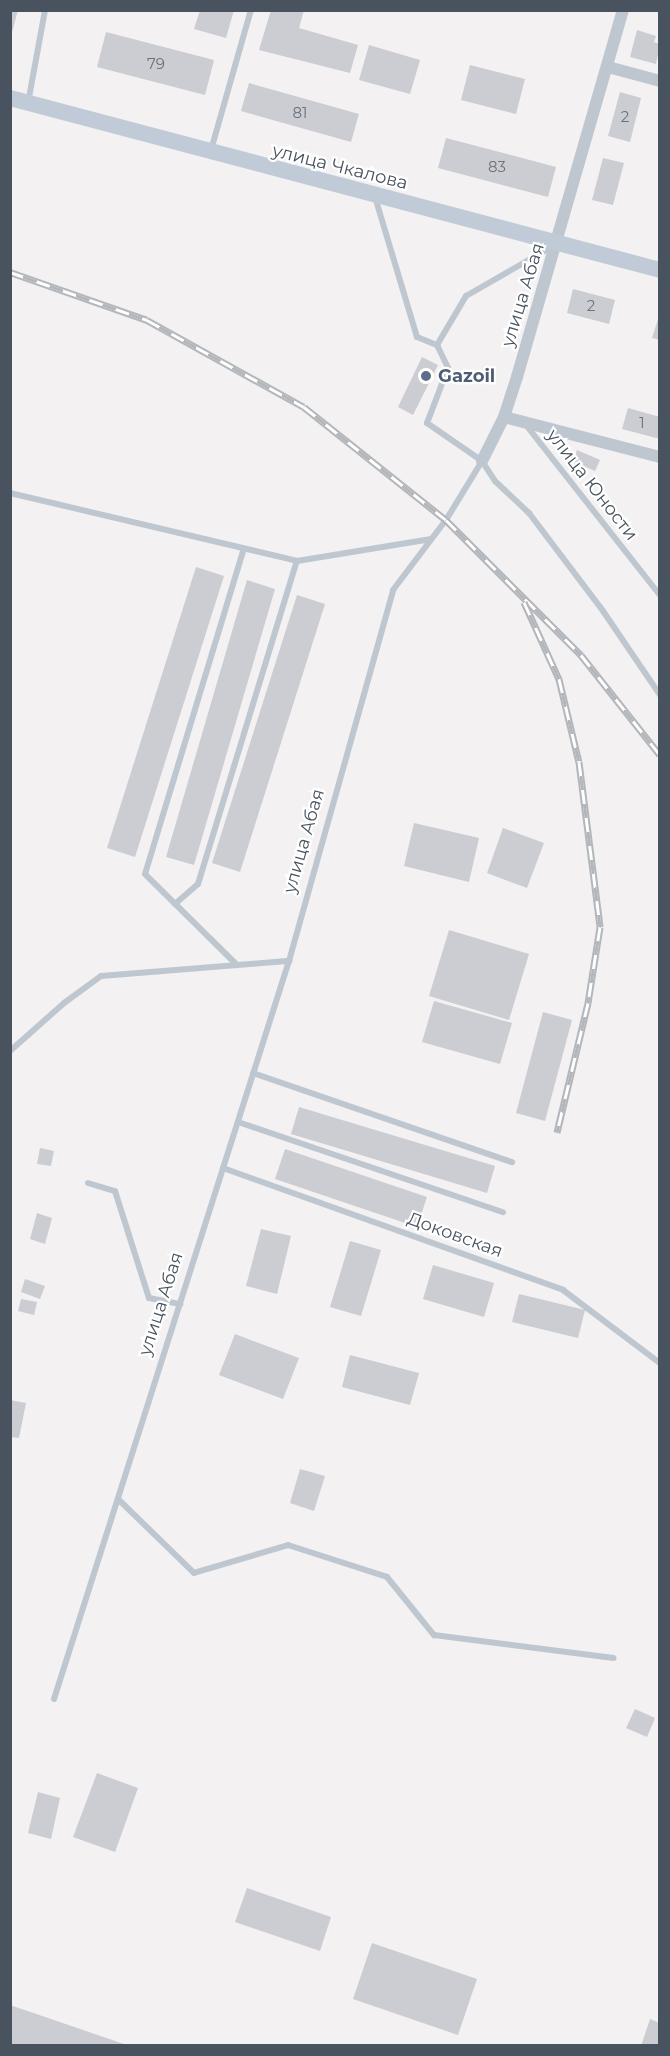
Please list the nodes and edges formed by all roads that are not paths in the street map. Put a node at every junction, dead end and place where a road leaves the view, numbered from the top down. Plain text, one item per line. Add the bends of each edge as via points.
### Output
1 (45, 10) edge
2 (251, 10) edge
3 (623, 10) edge
4 (608, 67) junction
5 (660, 81) edge
6 (10, 98) edge
7 (28, 103) junction
8 (210, 154) junction
9 (375, 196) junction
10 (558, 243) junction
11 (660, 270) edge
12 (437, 345) junction
13 (504, 417) junction
14 (523, 422) junction
15 (660, 457) edge
16 (482, 461) junction
17 (10, 493) edge
18 (431, 539) junction
19 (244, 549) junction
20 (297, 561) junction
21 (660, 594) edge
22 (660, 695) edge
23 (175, 904) junction
24 (289, 961) junction
25 (237, 965) junction
26 (10, 1051) edge
27 (254, 1073) junction
28 (238, 1122) junction
29 (512, 1162) dead end
30 (223, 1168) junction
31 (88, 1183) dead end
32 (503, 1212) dead end
33 (180, 1304) junction
34 (660, 1363) edge
35 (118, 1499) junction
36 (614, 1658) dead end
37 (54, 1699) dead end

1 - 7 lane
2 - 8 lane
3 - 4 street, улица Абая
4 - 5 street
4 - 10 street, улица Абая
6 - 7 main road, улица Чкалова
7 - 8 main road, улица Чкалова
8 - 9 main road, улица Чкалова
9 - 10 main road, улица Чкалова
9 - 12 lane via 417,337
10 - 11 main road, улица Чкалова
10 - 12 lane via 466,296
10 - 13 street, улица Абая
12 - 16 lane via 448,369 427,423
13 - 14 street
13 - 16 street, улица Абая
14 - 15 street
14 - 21 lane, улица Юности
16 - 18 lane, улица Абая
16 - 22 lane via 563,557
17 - 19 lane
18 - 20 lane
18 - 24 lane, улица Абая via 393,590
19 - 20 lane
19 - 23 lane via 145,874
20 - 23 lane via 198,884
23 - 25 lane
24 - 25 lane
24 - 27 lane, улица Абая
25 - 26 lane via 101,976
27 - 28 lane, улица Абая
27 - 29 lane
28 - 30 lane, улица Абая
28 - 32 lane
30 - 33 lane, улица Абая
30 - 34 lane, Доковская via 563,1290
31 - 33 lane via 115,1191 149,1298
33 - 35 lane, улица Абая
35 - 36 lane via 194,1573 288,1545 387,1577 434,1635
35 - 37 lane, улица Абая

